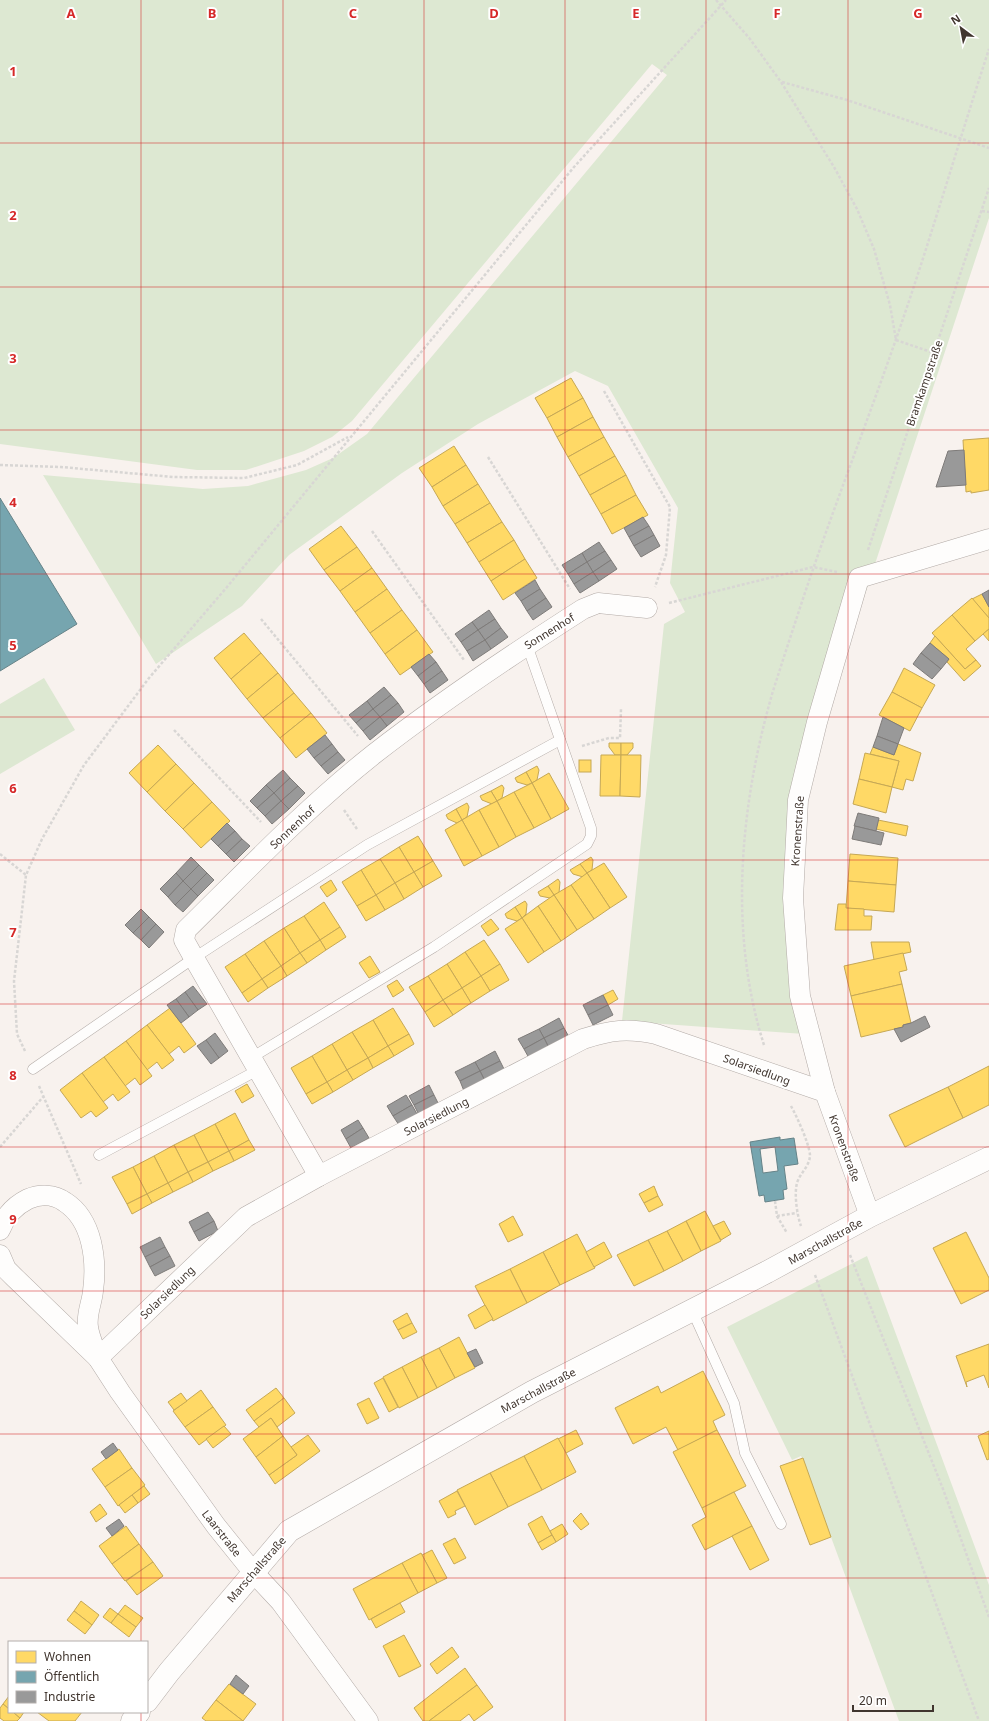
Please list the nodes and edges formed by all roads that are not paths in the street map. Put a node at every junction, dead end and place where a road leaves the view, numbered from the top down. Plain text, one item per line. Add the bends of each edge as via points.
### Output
1 (989, 539) edge
2 (647, 608) road end
3 (527, 645) junction
4 (560, 740) junction
5 (194, 958) junction
6 (255, 1064) junction
7 (32, 1069) road end
8 (825, 1092) junction
9 (99, 1155) dead end
10 (989, 1158) edge
11 (319, 1176) junction
12 (870, 1216) junction
13 (0, 1230) edge
14 (0, 1255) edge
15 (692, 1310) junction
16 (98, 1358) junction
17 (781, 1524) dead end
18 (253, 1572) junction
19 (148, 1700) edge
20 (138, 1713) edge
21 (132, 1721) edge
22 (368, 1721) edge

1 - 8 street, Kronenstraße via 859,578 817,722 798,800 793,898 800,996
2 - 3 street, Sonnenhof via 598,603 583,609
3 - 4 lane
3 - 5 street, Sonnenhof via 477,678 374,755 278,840 186,930 184,940
4 - 5 lane via 367,844
4 - 6 lane via 591,828 587,844
5 - 6 street, Sonnenhof
5 - 7 lane
6 - 9 lane
6 - 11 street, Sonnenhof
8 - 11 street, Solarsiedlung via 656,1034 637,1030 609,1031 583,1039
8 - 12 street, Kronenstraße
10 - 12 street, Marschallstraße
11 - 16 street, Solarsiedlung via 246,1217
12 - 15 street, Marschallstraße
13 - 16 street, Laarstraße via 14,1208 42,1195 59,1198 70,1205 77,1214 88,1232 94,1251 93,1292 88,1312 88,1327
14 - 16 street, Laarstraße via 6,1269 14,1278
15 - 17 lane via 734,1402 745,1453
15 - 18 street, Marschallstraße via 532,1392 289,1530
16 - 18 street, Laarstraße via 216,1526
18 - 19 street, Marschallstraße
18 - 22 street, Laarstraße via 281,1602
20 - 21 street

